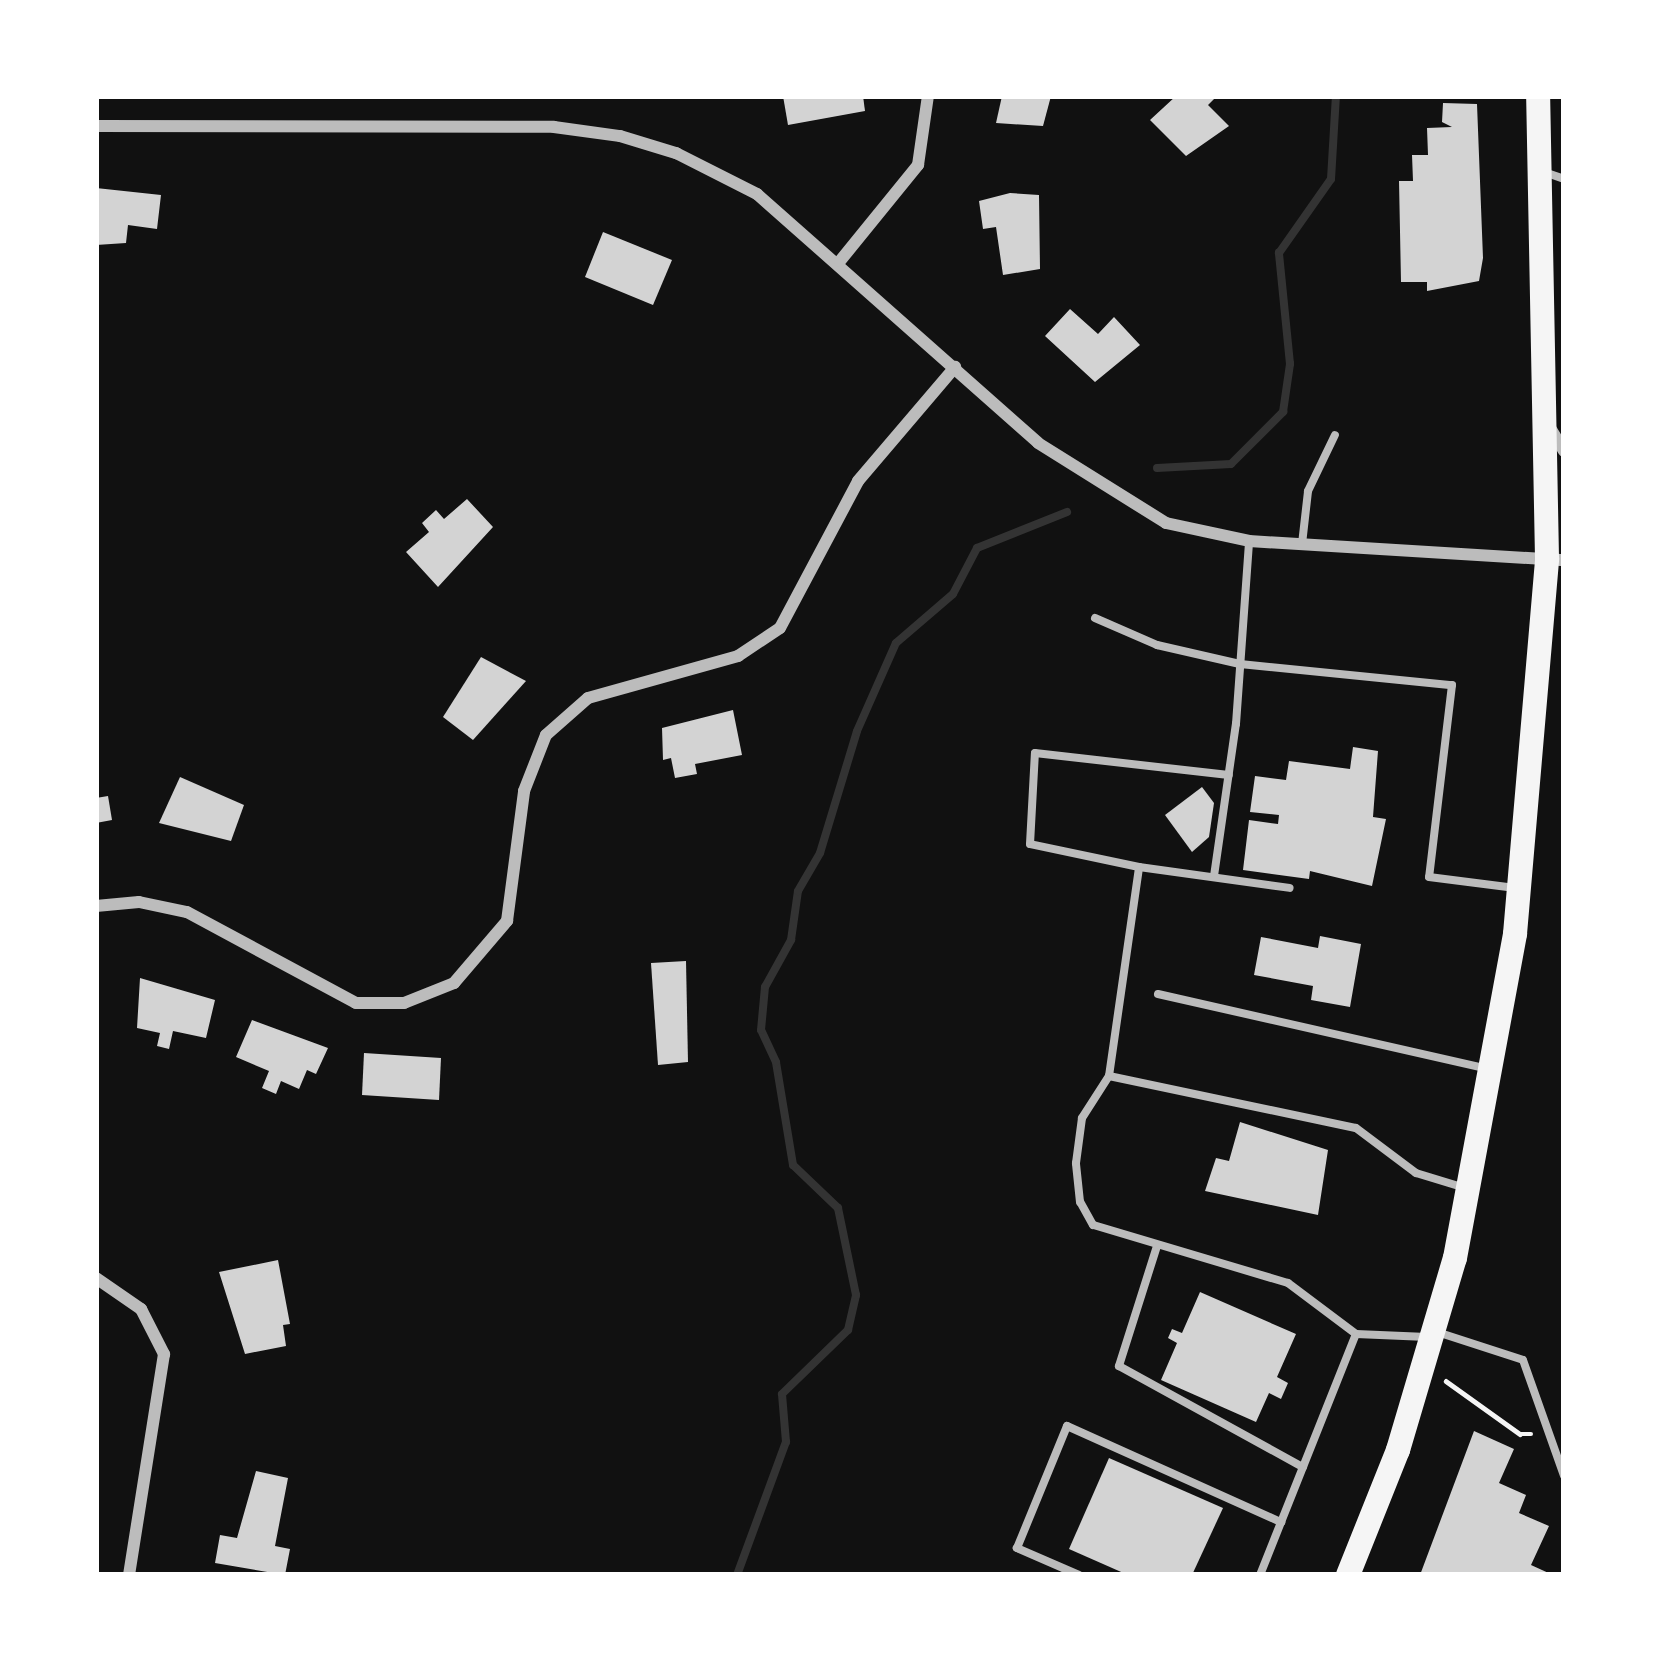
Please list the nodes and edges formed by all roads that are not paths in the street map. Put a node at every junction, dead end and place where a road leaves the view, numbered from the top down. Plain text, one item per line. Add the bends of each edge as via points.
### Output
1 (928, 96) edge
2 (1538, 96) edge
3 (96, 126) edge
4 (1552, 175) edge
5 (841, 261) junction
6 (1554, 364) edge
7 (955, 368) junction
8 (1547, 422) junction
9 (1335, 434) dead end
10 (1564, 451) edge
11 (1249, 541) junction
12 (1302, 546) junction
13 (1555, 559) edge
14 (1095, 618) dead end
15 (1240, 664) junction
16 (1229, 775) junction
17 (1139, 867) junction
18 (1214, 876) junction
19 (1290, 887) dead end
20 (1521, 889) junction
21 (96, 906) edge
22 (1158, 994) dead end
23 (1492, 1070) junction
24 (1109, 1076) junction
25 (1468, 1189) junction
26 (1157, 1246) junction
27 (96, 1278) edge
28 (1356, 1334) junction
29 (1434, 1335) junction
30 (1303, 1467) junction
31 (1564, 1476) edge
32 (1281, 1522) junction
33 (129, 1575) edge
34 (1079, 1575) edge
35 (1260, 1575) edge
36 (1348, 1575) edge

1 - 5 street via 918,165
2 - 4 main road
3 - 5 street via 586,129 676,153 730,178
4 - 6 main road
5 - 7 street
6 - 8 main road
7 - 11 street via 1101,489 1166,523
7 - 21 street via 858,482 780,628 726,661 588,698 546,735 524,791 507,921 454,983 404,1003 356,1003 187,912 140,902
8 - 10 street
8 - 13 main road
9 - 12 lane via 1309,491
11 - 12 street
11 - 15 lane
12 - 13 street
13 - 20 main road
14 - 15 lane via 1157,644
15 - 16 lane
15 - 20 lane via 1452,685 1429,878
16 - 17 lane via 1035,753 1030,844
16 - 18 lane
17 - 18 lane
17 - 24 lane
18 - 19 lane
20 - 23 main road
22 - 23 lane
23 - 25 main road
24 - 25 lane via 1356,1128 1416,1172
24 - 26 lane via 1082,1118 1080,1202 1105,1232
25 - 29 main road
26 - 28 lane via 1288,1283
26 - 30 lane via 1119,1366
27 - 33 street via 141,1309 164,1354
28 - 29 lane
28 - 30 lane
29 - 31 lane via 1523,1360
29 - 36 main road
30 - 32 lane
32 - 34 lane via 1067,1426 1017,1548
32 - 35 lane

